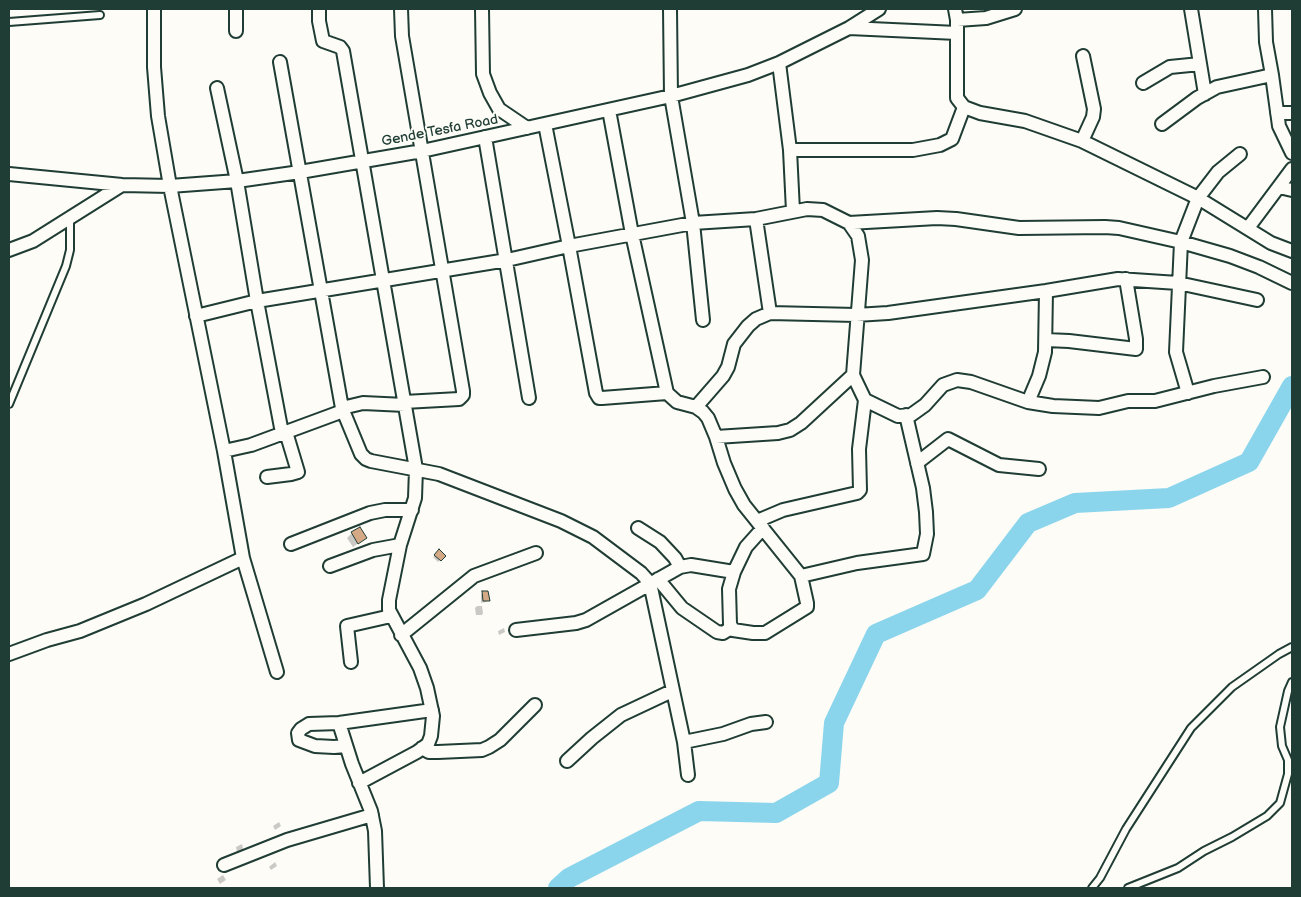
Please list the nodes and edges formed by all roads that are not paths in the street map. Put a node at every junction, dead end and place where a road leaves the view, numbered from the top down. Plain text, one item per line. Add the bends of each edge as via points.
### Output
1 (154, 9) edge
2 (236, 9) edge
3 (319, 9) edge
4 (400, 9) edge
5 (482, 9) edge
6 (670, 9) edge
7 (879, 9) edge
8 (1015, 9) edge
9 (1190, 9) edge
10 (1265, 9) edge
11 (100, 15) dead end
12 (856, 19) edge
13 (956, 21) edge
14 (9, 22) edge
15 (236, 31) dead end
16 (1083, 56) dead end
17 (280, 62) dead end
18 (778, 63) junction
19 (1200, 64) junction
20 (1272, 75) junction
21 (1143, 83) dead end
22 (218, 88) dead end
23 (1205, 94) junction
24 (671, 96) junction
25 (964, 106) junction
26 (609, 110) junction
27 (1277, 112) junction
28 (1292, 113) edge
29 (545, 124) junction
30 (1162, 124) dead end
31 (528, 128) junction
32 (485, 137) junction
33 (1082, 141) junction
34 (790, 150) junction
35 (422, 151) junction
36 (1292, 153) edge
37 (1240, 154) dead end
38 (362, 162) junction
39 (1292, 169) edge
40 (300, 172) junction
41 (9, 174) edge
42 (237, 181) junction
43 (122, 185) junction
44 (170, 186) junction
45 (1279, 187) junction
46 (1292, 190) edge
47 (1198, 198) junction
48 (793, 211) junction
49 (70, 219) junction
50 (756, 219) junction
51 (693, 223) junction
52 (849, 224) junction
53 (1248, 228) junction
54 (632, 234) junction
55 (1180, 242) junction
56 (569, 246) junction
57 (9, 250) edge
58 (1292, 251) edge
59 (507, 260) junction
60 (443, 271) junction
61 (1126, 279) junction
62 (382, 280) junction
63 (1178, 283) junction
64 (1292, 283) edge
65 (321, 290) junction
66 (1046, 291) junction
67 (1257, 300) dead end
68 (256, 302) junction
69 (770, 313) junction
70 (856, 314) junction
71 (196, 316) junction
72 (703, 320) dead end
73 (1046, 340) junction
74 (853, 375) junction
75 (1263, 377) dead end
76 (667, 393) junction
77 (1188, 393) junction
78 (529, 398) dead end
79 (866, 400) junction
80 (1028, 402) junction
81 (404, 403) junction
82 (9, 404) edge
83 (696, 407) junction
84 (343, 410) junction
85 (906, 415) junction
86 (284, 433) junction
87 (716, 437) junction
88 (224, 451) junction
89 (917, 463) junction
90 (416, 469) junction
91 (1039, 469) dead end
92 (267, 477) dead end
93 (412, 510) junction
94 (760, 525) junction
95 (638, 528) dead end
96 (291, 544) dead end
97 (400, 545) junction
98 (536, 553) dead end
99 (243, 558) junction
100 (330, 566) dead end
101 (680, 567) junction
102 (734, 572) junction
103 (801, 576) junction
104 (654, 581) junction
105 (391, 616) junction
106 (731, 628) junction
107 (516, 630) dead end
108 (401, 635) junction
109 (1292, 648) edge
110 (9, 654) edge
111 (350, 662) dead end
112 (277, 672) dead end
113 (1292, 682) edge
114 (672, 691) junction
115 (535, 705) dead end
116 (432, 710) junction
117 (766, 722) dead end
118 (340, 723) junction
119 (684, 742) junction
120 (346, 746) junction
121 (422, 748) junction
122 (567, 761) dead end
123 (688, 775) dead end
124 (359, 783) junction
125 (372, 815) junction
126 (224, 865) dead end
127 (377, 888) edge
128 (1092, 888) edge
129 (1128, 888) edge

1 - 44 street via 158,116
2 - 15 street
3 - 38 street via 323,41 343,51
4 - 35 street
5 - 31 street via 483,74 490,93 499,109
6 - 24 street
7 - 12 street, Gende Tesfa Road
8 - 13 street via 986,18
9 - 19 street
10 - 20 street
11 - 14 lane
12 - 13 street
12 - 18 street, Gende Tesfa Road
13 - 25 street via 957,98
16 - 33 street via 1094,109
17 - 40 street
18 - 24 street, Gende Tesfa Road via 748,75
18 - 34 street
19 - 21 street via 1170,67
19 - 23 street
20 - 23 street via 1217,87
20 - 27 street
22 - 42 street
23 - 30 street
24 - 26 street, Gende Tesfa Road
24 - 51 street
25 - 33 street via 980,113 1025,121
25 - 34 street via 952,139 940,145 913,150
26 - 29 street, Gende Tesfa Road
26 - 54 street
27 - 28 street
27 - 36 street via 1281,134
29 - 31 street, Gende Tesfa Road
29 - 56 street
31 - 32 street, Gende Tesfa Road
32 - 35 street, Gende Tesfa Road
32 - 59 street
33 - 47 street
34 - 48 street
35 - 38 street, Gende Tesfa Road
35 - 60 street
37 - 47 street via 1218,172
38 - 40 street, Gende Tesfa Road
38 - 62 street
39 - 45 street
40 - 42 street, Gende Tesfa Road
40 - 65 street
41 - 43 street, Gende Tesfa Road
42 - 44 street, Gende Tesfa Road
42 - 68 street
43 - 44 street, Gende Tesfa Road
43 - 49 street
44 - 71 street
45 - 46 street
45 - 53 street
47 - 53 street
47 - 55 street
48 - 50 street
48 - 52 street via 823,210
49 - 57 street via 33,241
49 - 82 lane via 70,250 66,266
50 - 51 street
50 - 69 street
51 - 54 street
51 - 72 street
52 - 55 street via 937,218 1019,228 1105,227
52 - 70 street via 858,236 862,260
53 - 58 street via 1271,243
54 - 56 street
54 - 76 street
55 - 63 street
55 - 64 street via 1252,264
56 - 59 street
56 - 76 street via 592,379 599,398
59 - 60 street
59 - 78 street
60 - 62 street
60 - 81 street via 463,395 459,399
61 - 63 street
61 - 66 street
61 - 73 street via 1136,349
62 - 65 street
62 - 81 street
63 - 67 street
63 - 77 street via 1176,352
65 - 68 street
65 - 84 street
66 - 70 street via 888,313
66 - 73 street
68 - 71 street
68 - 86 street
69 - 70 street
69 - 83 street via 748,326 734,344 723,376
70 - 74 street
71 - 88 street
73 - 80 street
74 - 79 street
74 - 87 street via 790,430
75 - 77 street
76 - 83 street via 677,402
77 - 80 street via 1099,408
79 - 85 street via 898,416
79 - 94 street via 859,449 860,490 782,510
80 - 85 street via 957,380 943,385 925,405
81 - 84 street via 363,403
81 - 90 street
83 - 87 street via 704,412
84 - 86 street
84 - 90 street via 357,446 366,459
85 - 89 street
86 - 88 street
86 - 92 street via 298,472
87 - 94 street via 735,490
88 - 99 street
89 - 91 street via 948,439 999,465
89 - 103 street via 927,520 923,554 857,563
90 - 93 street
90 - 104 street via 452,479 576,527
93 - 96 street via 370,513
93 - 97 street
94 - 102 street
94 - 103 street
95 - 101 street via 660,542
97 - 100 street via 372,550
97 - 105 street via 389,600
98 - 108 street via 474,576
99 - 110 street via 146,604 80,631
99 - 112 street
101 - 102 street via 691,565
101 - 104 street
102 - 106 street via 729,588
103 - 106 street via 807,603 804,610 765,633
104 - 106 street via 682,608 716,632 724,633
104 - 107 street via 586,620
104 - 114 street
105 - 108 street
105 - 111 street via 347,626
108 - 116 street via 420,668
109 - 128 lane via 1232,687 1191,728
113 - 129 lane via 1280,727 1288,774 1280,803 1267,816 1178,868
114 - 119 street
114 - 122 street via 621,715
115 - 121 street via 490,747 438,752
116 - 118 street
116 - 121 street via 431,736
117 - 119 street
118 - 120 street
118 - 120 street via 309,724 298,733 299,740 315,746
119 - 123 street
120 - 124 street
121 - 124 street
124 - 125 street
125 - 126 street via 287,840
125 - 127 street

